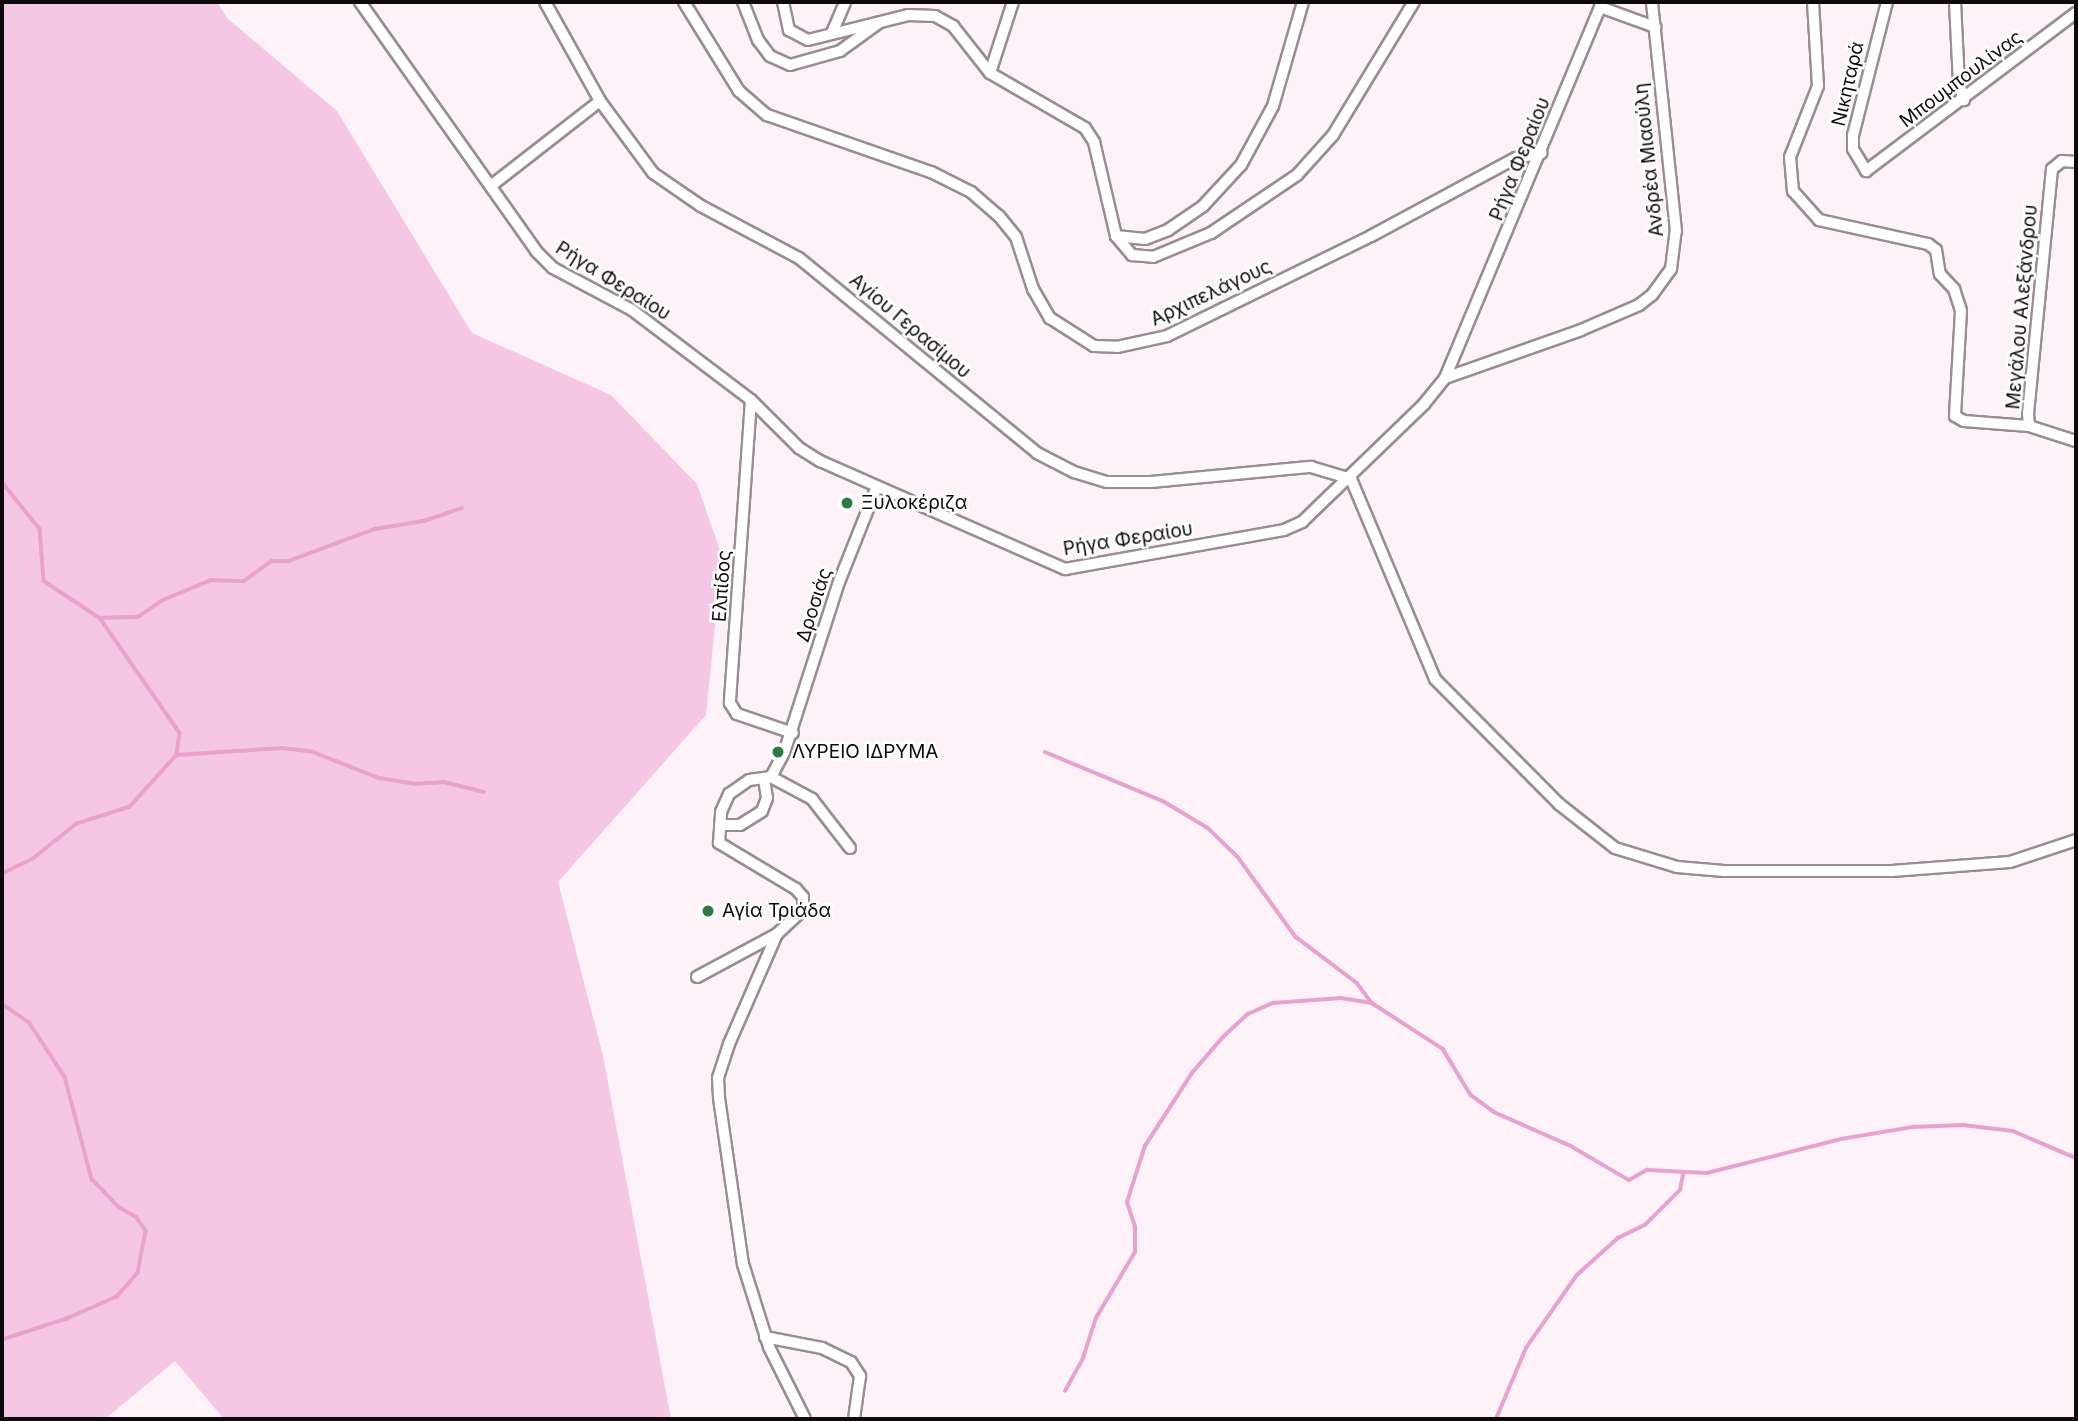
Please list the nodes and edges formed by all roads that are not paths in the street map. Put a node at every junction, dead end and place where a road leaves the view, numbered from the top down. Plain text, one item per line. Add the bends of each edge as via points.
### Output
1 (360, 2) edge
2 (545, 2) edge
3 (684, 2) edge
4 (743, 2) edge
5 (783, 2) edge
6 (845, 2) edge
7 (1013, 2) edge
8 (1303, 2) edge
9 (1414, 2) edge
10 (1652, 2) edge
11 (1813, 2) edge
12 (1887, 2) edge
13 (1955, 2) edge
14 (1601, 4) edge
15 (2076, 13) edge
16 (882, 20) junction
17 (1655, 27) junction
18 (832, 33) junction
19 (990, 74) junction
20 (1964, 100) junction
21 (600, 101) junction
22 (1542, 153) junction
23 (2076, 162) edge
24 (1866, 171) joint
25 (492, 185) junction
26 (1116, 236) junction
27 (1445, 378) junction
28 (751, 400) junction
29 (2029, 426) junction
30 (2076, 441) edge
31 (1351, 479) junction
32 (876, 489) junction
33 (793, 733) junction
34 (767, 778) junction
35 (720, 825) junction
36 (2076, 841) edge
37 (850, 848) dead end
38 (777, 934) junction
39 (697, 977) dead end
40 (765, 1337) junction
41 (804, 1419) edge
42 (854, 1419) edge

1 - 25 street, Ρήγα Φεραίου
2 - 21 street, Αγίου Γερασίμου
3 - 22 street, Αρχιπελάγους via 739,92 767,115 932,172 971,192 1016,237 1033,289 1050,318 1094,346 1117,348 1167,336 1371,236 1516,158
4 - 16 street via 758,40 770,56 790,65 840,51
5 - 18 street via 789,30 797,36 808,40
6 - 18 street
7 - 19 street
8 - 26 street via 1273,106 1241,165 1203,206 1168,229 1145,239
9 - 26 street via 1333,135 1289,182 1211,233 1164,255 1132,255
10 - 17 street, Ανδρέα Μιαούλη
11 - 29 street via 1818,86 1788,167 1799,202 1819,220 1833,225 1928,244 1936,250 1940,274 1954,289 1961,311 1955,416 1964,421
12 - 24 street, Νικηταρά via 1853,135 1853,149
13 - 20 street
14 - 17 street
14 - 22 street, Ρήγα Φεραίου
15 - 20 street, Μπουμπουλίνας
16 - 18 street
16 - 19 street via 908,15 944,21 953,26
17 - 27 street, Ανδρέα Μιαούλη via 1676,230 1671,269 1639,305
19 - 26 street via 1085,128 1094,142
20 - 24 street, Μπουμπουλίνας
21 - 25 street
21 - 31 street, Αγίου Γερασίμου via 636,154 669,188 799,258 1010,434 1065,467 1088,477 1132,483 1311,467
22 - 27 street, Ρήγα Φεραίου
23 - 29 street, Μεγάλου Αλεξάνδρου via 2062,161 2052,169
25 - 28 street, Ρήγα Φεραίου via 536,251 553,268 632,310
27 - 31 street, Ρήγα Φεραίου
28 - 32 street, Ρήγα Φεραίου via 799,448
28 - 33 street, Ελπίδος via 730,703 737,714
29 - 30 street, Μεγάλου Αλεξάνδρου
31 - 32 street, Ρήγα Φεραίου via 1303,522 1284,530 1065,569
31 - 36 street via 1435,679 1559,804 1615,848 1677,867 1724,871 1892,871 2010,862
32 - 33 street, Δροσιάς via 839,582
33 - 34 street, Δροσιάς
34 - 35 street via 749,780 729,794
34 - 35 street, Δροσιάς via 762,811 740,825
34 - 37 street via 811,799
35 - 38 street via 719,843 803,897 803,910
38 - 39 street
38 - 40 street via 719,1078 743,1264
40 - 41 street
40 - 42 street via 822,1348 851,1362 860,1376

